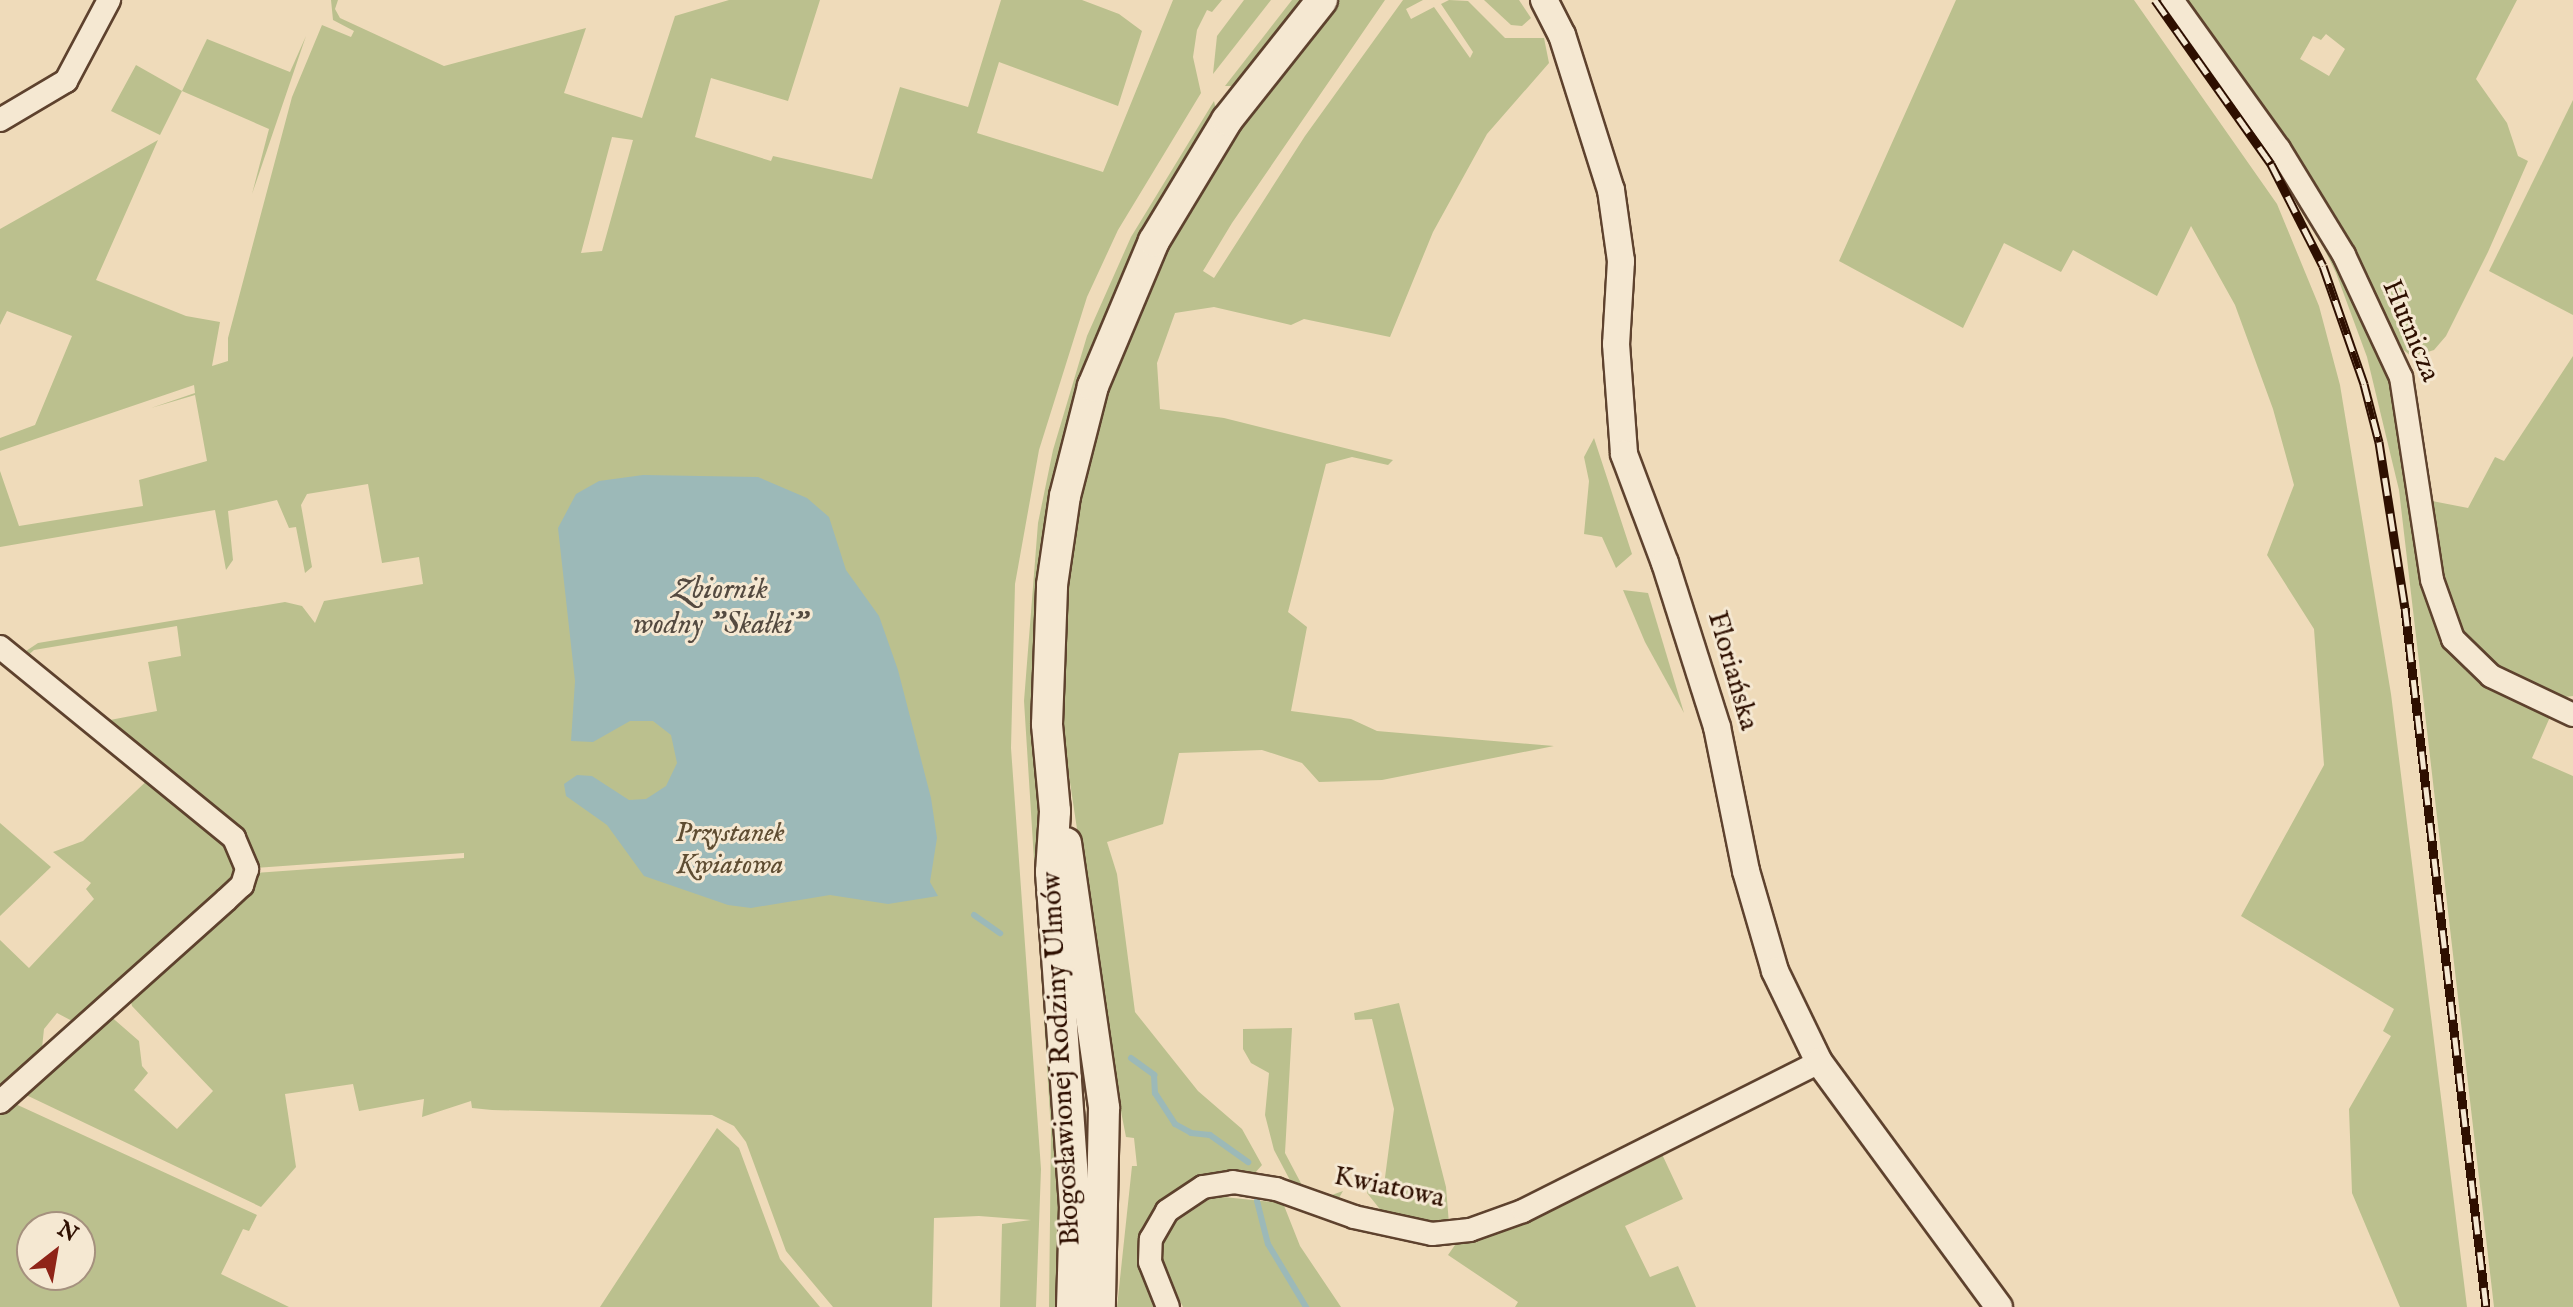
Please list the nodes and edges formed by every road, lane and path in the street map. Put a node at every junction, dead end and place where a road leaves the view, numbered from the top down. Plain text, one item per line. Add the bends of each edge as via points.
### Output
1 (109, 0) edge
2 (1322, 0) edge
3 (1544, 0) edge
4 (2172, 0) edge
5 (0, 120) edge
6 (0, 647) edge
7 (2573, 715) edge
8 (1055, 811) junction
9 (1819, 1062) junction
10 (0, 1102) edge
11 (1072, 1307) edge
12 (1100, 1307) edge
13 (1168, 1307) edge
14 (1999, 1307) edge

1 - 5 street via 66,81
2 - 8 main road, Błogosławionej Rodziny Ulmów via 1227,120 1178,199 1139,273 1093,386 1065,496 1052,585 1047,724
3 - 9 street, Floriańska via 1562,35 1611,190 1621,261 1616,344 1624,454 1717,727 1746,871 1775,971
4 - 7 street, Hutnicza via 2279,149 2336,241 2401,377 2432,580 2453,639 2491,676
6 - 10 street via 234,838 247,867 238,890
8 - 11 main road, Błogosławionej Rodziny Ulmów via 1051,872 1075,1207
8 - 12 main road, Błogosławionej Rodziny Ulmów via 1071,871 1100,1067 1105,1150
9 - 13 street, Kwiatowa via 1523,1211 1470,1230 1432,1234 1354,1217 1276,1189 1233,1182 1203,1187 1167,1211 1151,1239 1153,1273
9 - 14 street, Floriańska

